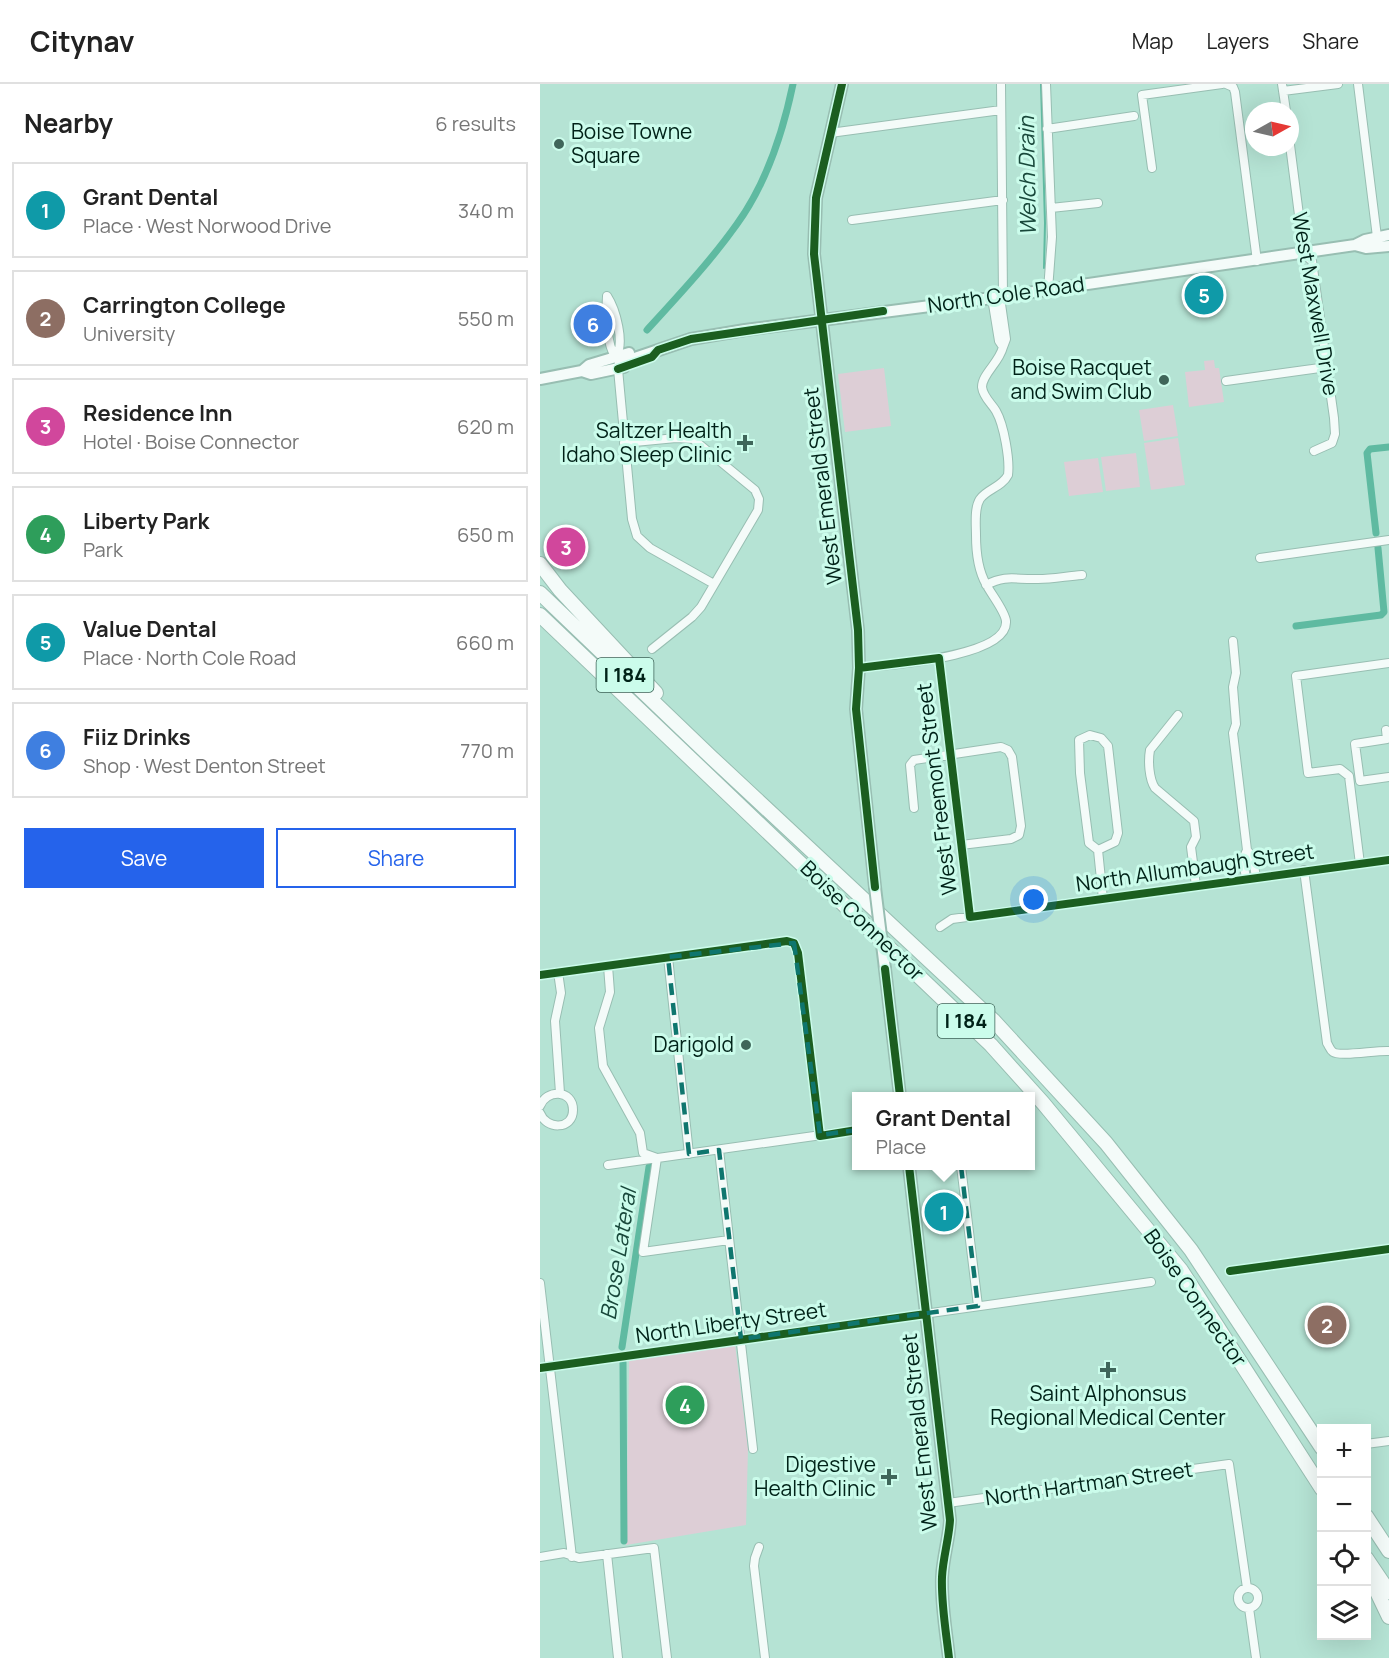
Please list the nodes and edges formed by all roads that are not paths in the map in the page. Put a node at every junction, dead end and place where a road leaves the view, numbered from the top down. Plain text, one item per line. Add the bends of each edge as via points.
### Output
1 (842, 84) edge
2 (1001, 84) edge
3 (1046, 84) edge
4 (1224, 84) edge
5 (1338, 84) edge
6 (1358, 84) edge
7 (1283, 87) edge
8 (1285, 102) edge
9 (1001, 110) junction
10 (1134, 117) dead end
11 (1047, 129) junction
12 (830, 133) junction
13 (1292, 156) edge
14 (1152, 168) dead end
15 (1003, 200) junction
16 (1098, 203) dead end
17 (1051, 208) junction
18 (852, 220) dead end
19 (1389, 235) edge
20 (1377, 237) junction
21 (1356, 245) junction
22 (1389, 246) edge
23 (1304, 254) junction
24 (1257, 261) junction
25 (1048, 290) junction
26 (998, 297) junction
27 (821, 319) junction
28 (658, 350) junction
29 (616, 357) junction
30 (1327, 367) junction
31 (618, 369) junction
32 (582, 371) junction
33 (540, 379) edge
34 (1226, 381) dead end
35 (624, 443) junction
36 (1314, 452) dead end
37 (1381, 542) edge
38 (1260, 558) dead end
39 (540, 564) edge
40 (1082, 575) dead end
41 (714, 584) junction
42 (986, 585) junction
43 (540, 593) edge
44 (540, 615) edge
45 (1233, 641) dead end
46 (652, 649) dead end
47 (939, 658) junction
48 (1389, 663) edge
49 (860, 668) junction
50 (1178, 715) dead end
51 (1386, 730) dead end
52 (950, 754) junction
53 (710, 756) junction
54 (1389, 777) edge
55 (914, 808) dead end
56 (961, 845) junction
57 (1098, 850) junction
58 (1247, 850) junction
59 (1389, 860) edge
60 (1360, 864) junction
61 (1304, 870) junction
62 (1256, 878) junction
63 (1246, 879) junction
64 (1196, 886) junction
65 (1103, 899) junction
66 (970, 917) junction
67 (940, 927) dead end
68 (668, 957) junction
69 (608, 966) junction
70 (558, 972) junction
71 (540, 975) edge
72 (1389, 1051) edge
73 (900, 1092) edge
74 (1033, 1092) edge
75 (560, 1093) junction
76 (1035, 1094) edge
77 (540, 1106) edge
78 (540, 1113) edge
79 (852, 1131) edge
80 (820, 1136) junction
81 (719, 1150) junction
82 (688, 1154) junction
83 (657, 1158) junction
84 (608, 1165) dead end
85 (909, 1170) edge
86 (961, 1170) edge
87 (729, 1240) junction
88 (1389, 1249) edge
89 (1230, 1271) dead end
90 (1152, 1282) dead end
91 (540, 1283) edge
92 (978, 1306) junction
93 (926, 1314) junction
94 (741, 1339) junction
95 (549, 1366) junction
96 (540, 1368) edge
97 (1317, 1440) edge
98 (1389, 1440) edge
99 (1371, 1443) edge
100 (753, 1449) dead end
101 (1317, 1481) edge
102 (948, 1503) junction
103 (1371, 1524) edge
104 (759, 1547) dead end
105 (1387, 1548) edge
106 (607, 1554) junction
107 (540, 1557) edge
108 (572, 1557) junction
109 (1371, 1565) edge
110 (1371, 1579) edge
111 (1246, 1588) junction
112 (1389, 1592) edge
113 (1249, 1608) junction
114 (1389, 1617) edge
115 (618, 1658) edge
116 (667, 1658) edge
117 (765, 1658) edge
118 (949, 1658) edge
119 (1256, 1658) edge

1 - 12 main road, West Emerald Street
2 - 9 street
3 - 11 street
4 - 14 street via 1142,95
4 - 24 street via 1235,92
5 - 7 street
6 - 20 street
7 - 8 street
9 - 12 street
9 - 15 street
10 - 11 street
11 - 17 street
12 - 27 main road, West Emerald Street via 813,228
13 - 23 street, West Maxwell Drive
15 - 18 street
15 - 26 street
16 - 17 street
17 - 25 street via 1053,237
19 - 20 main road, North Cole Road
20 - 21 main road, North Cole Road
21 - 22 main road, North Cole Road
21 - 23 main road, North Cole Road
23 - 24 main road, North Cole Road
23 - 30 street, West Maxwell Drive via 1312,261
24 - 25 main road, North Cole Road
25 - 26 main road, North Cole Road
26 - 27 main road, North Cole Road
26 - 42 street via 1006,339 998,362 987,373 982,387 999,418 1008,470 1005,481 980,499 977,509 976,547
27 - 28 main road, North Cole Road via 706,336
27 - 49 main road, West Emerald Street
28 - 29 main road, North Cole Road via 648,348
28 - 31 main road, North Cole Road via 652,357
29 - 29 street via 621,350 615,307 607,296 611,352
29 - 32 main road, North Cole Road
30 - 34 street
30 - 36 street, West Maxwell Drive via 1335,434 1332,443
31 - 32 main road, North Cole Road via 591,374
31 - 35 street
32 - 33 main road, North Cole Road
35 - 41 street via 637,536 650,548
35 - 41 street via 693,439 755,490 758,510
37 - 38 street
39 - 53 highway
40 - 42 street via 999,578
41 - 46 street via 692,617
42 - 47 street via 1004,617 1001,633 967,652
43 - 53 highway, Boise Connector / I 184
44 - 74 highway, Boise Connector / I 184 via 983,1037
45 - 58 street via 1233,733
47 - 49 street
47 - 52 street, West Freemont Street
48 - 60 street via 1296,676 1308,773 1340,769 1349,776
49 - 73 main road, West Emerald Street, bridge via 856,709
50 - 64 street via 1150,750 1149,757 1152,784 1194,821 1196,837 1191,847
51 - 54 street via 1387,739 1355,744 1360,782
52 - 55 street via 914,760 910,765
52 - 56 street, West Freemont Street
52 - 56 street via 1001,747 1008,750 1021,826 1019,834 1011,839
53 - 97 highway, Boise Connector / I 184 via 993,1020 1106,1143 1191,1250
56 - 66 street, West Freemont Street
57 - 57 street via 1089,843 1080,773 1078,740 1090,735 1101,738 1107,746 1118,833 1114,842
57 - 65 street
58 - 62 street
58 - 63 street via 1243,859
59 - 60 street, North Allumbaugh Street
60 - 61 street, North Allumbaugh Street
61 - 62 street, North Allumbaugh Street
61 - 72 street via 1327,1043 1341,1055
62 - 63 street, North Allumbaugh Street
63 - 64 street, North Allumbaugh Street
64 - 65 street, North Allumbaugh Street
65 - 66 street, North Allumbaugh Street
66 - 67 street, North Allumbaugh Street via 952,919
68 - 69 street
68 - 80 street via 794,943
68 - 82 street
69 - 70 street
69 - 83 street via 610,992 599,1028 603,1066 640,1132 643,1153
70 - 71 street
70 - 75 street via 561,993 555,1021
75 - 77 street via 549,1094
75 - 78 street via 569,1099 573,1110 565,1124 545,1122
76 - 101 highway, Boise Connector / I 184 via 1181,1270
79 - 80 street
80 - 81 street
81 - 82 street
81 - 87 street
82 - 83 street
83 - 84 street
83 - 87 street via 643,1252
85 - 93 main road, West Emerald Street
86 - 92 street
87 - 94 street
88 - 89 street
90 - 92 street, North Liberty Street
91 - 95 street
92 - 93 street, North Liberty Street
93 - 94 street, North Liberty Street
93 - 102 main road, West Emerald Street
94 - 95 street, North Liberty Street
94 - 100 street
95 - 96 street, North Liberty Street
95 - 108 street
98 - 99 street
102 - 111 street, North Hartman Street via 1229,1464
102 - 118 main road, West Emerald Street via 949,1536 942,1591
103 - 105 highway
104 - 117 street via 754,1566
106 - 108 street
106 - 115 street
106 - 116 street via 654,1548
107 - 108 street via 564,1553
109 - 112 highway
110 - 114 highway
111 - 113 street via 1238,1600
111 - 113 street via 1258,1597
113 - 119 street

